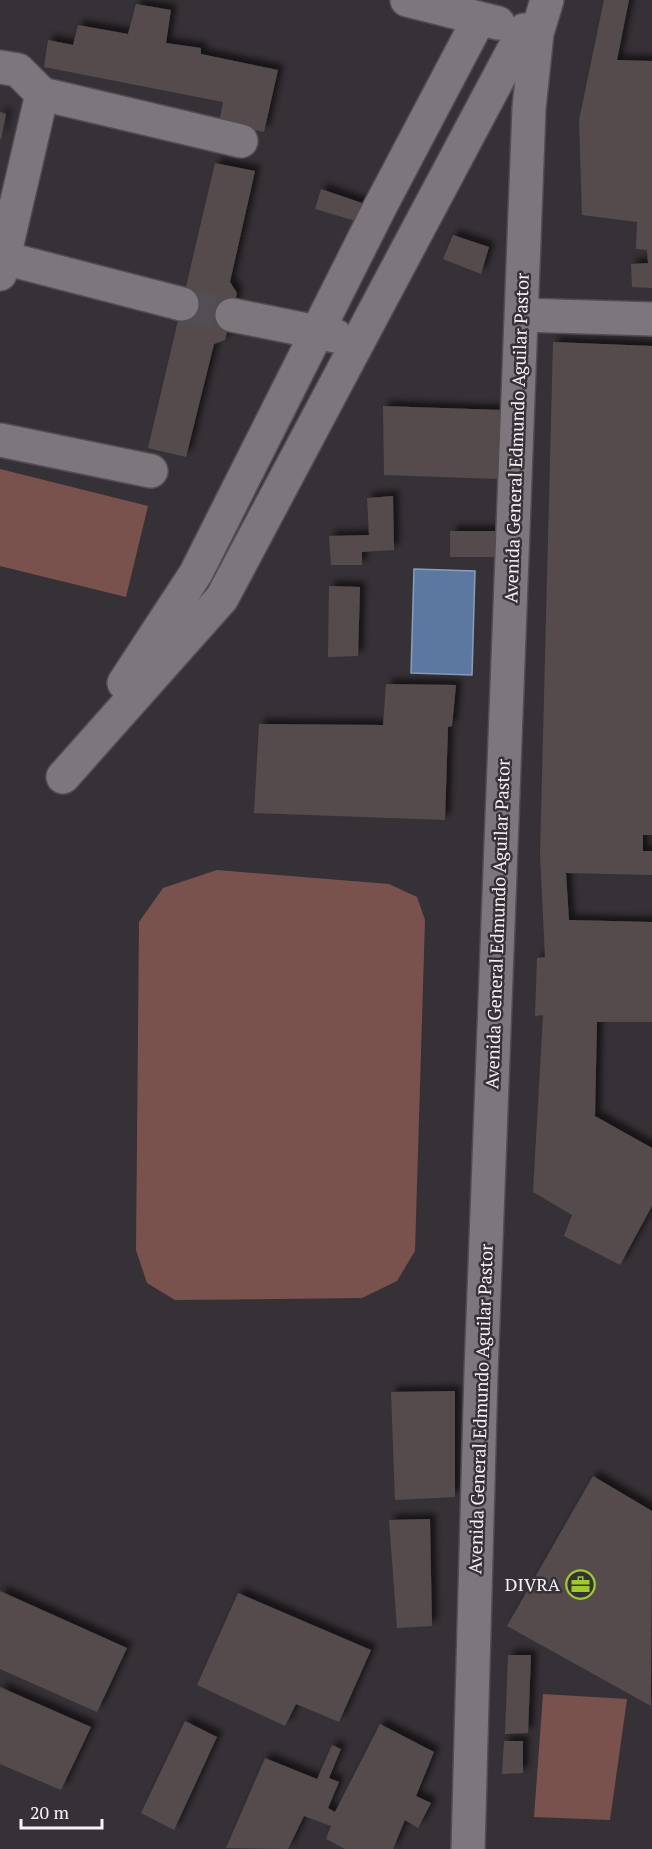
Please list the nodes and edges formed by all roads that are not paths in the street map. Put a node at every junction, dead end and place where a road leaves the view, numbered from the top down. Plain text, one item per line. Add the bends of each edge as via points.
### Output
1 (407, 0) edge
2 (547, 0) edge
3 (478, 19) junction
4 (531, 32) junction
5 (0, 67) edge
6 (42, 94) junction
7 (241, 141) dead end
8 (11, 182) edge
9 (2, 266) edge
10 (182, 304) tunnel mouth
11 (232, 315) tunnel mouth
12 (522, 315) junction
13 (652, 319) edge
14 (317, 332) junction
15 (358, 341) junction
16 (0, 440) edge
17 (151, 471) dead end
18 (468, 1849) edge

1 - 3 street
2 - 4 street, Avenida General Edmundo Aguilar Pastor
3 - 4 street
3 - 14 street
4 - 12 street, Avenida General Edmundo Aguilar Pastor
4 - 15 street
5 - 6 street via 18,70
6 - 7 street
6 - 8 street
8 - 9 street
9 - 10 street
11 - 14 street
12 - 13 street
12 - 18 street, Avenida General Edmundo Aguilar Pastor via 480,1384
14 - 15 street
14 - 15 street via 196,573 63,777 222,598
16 - 17 street

